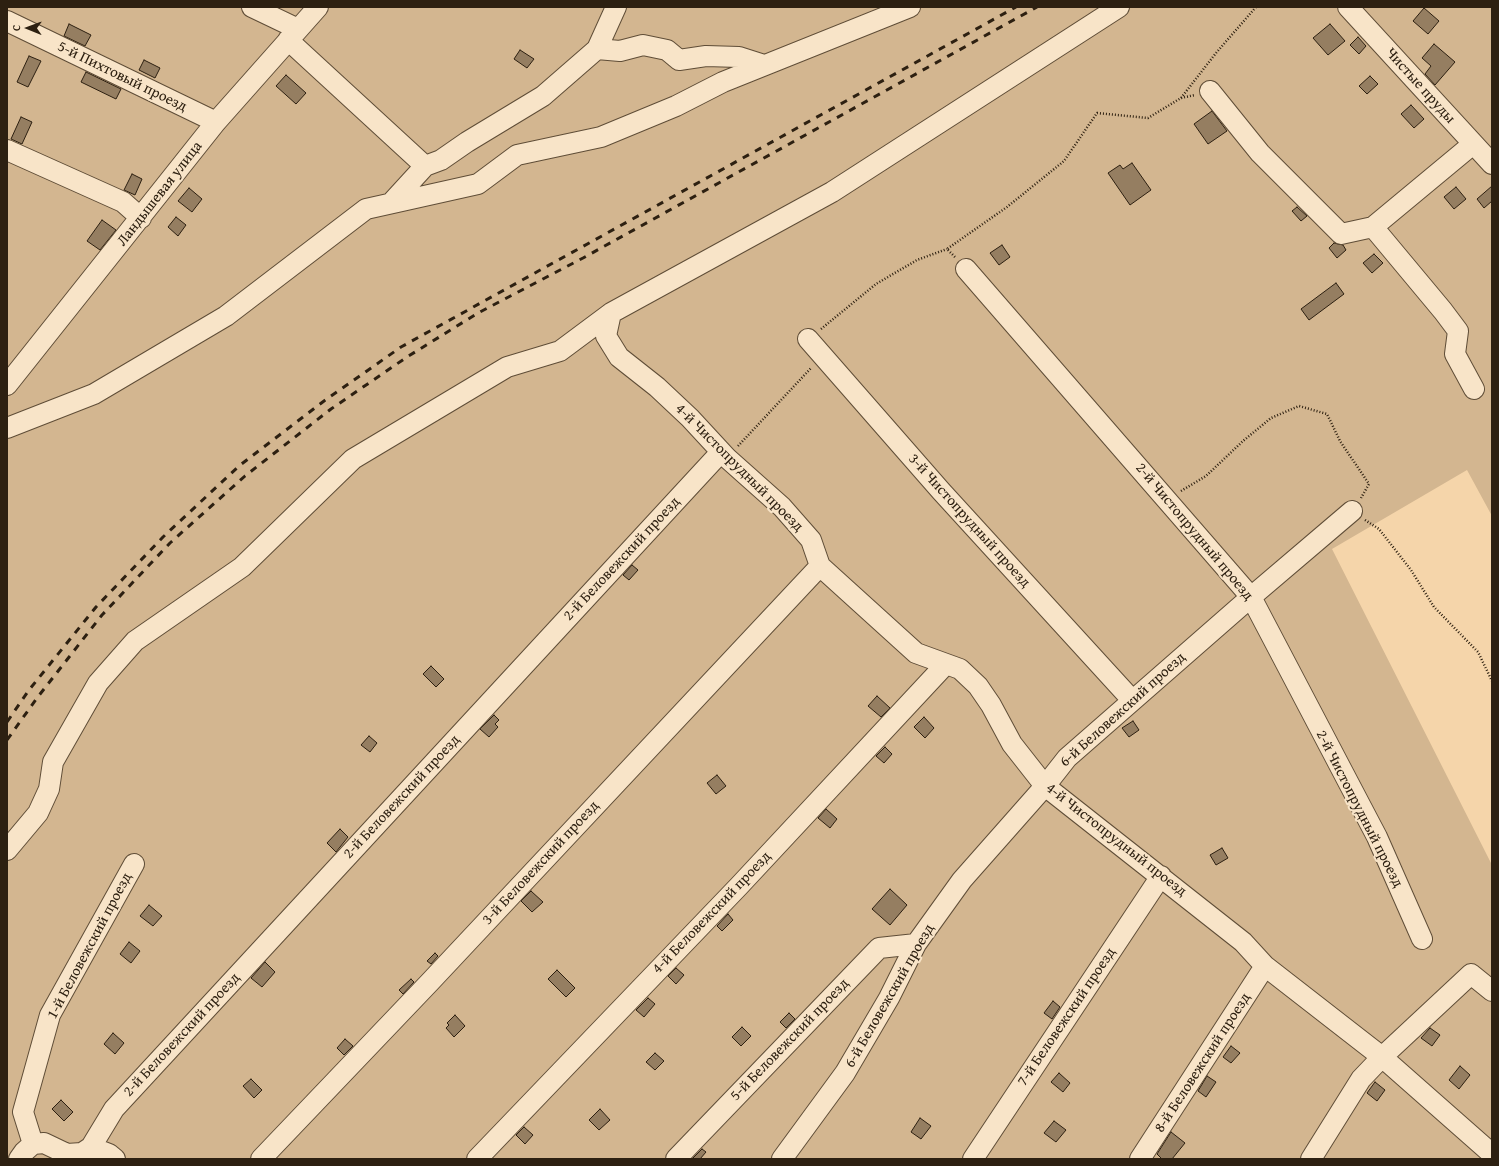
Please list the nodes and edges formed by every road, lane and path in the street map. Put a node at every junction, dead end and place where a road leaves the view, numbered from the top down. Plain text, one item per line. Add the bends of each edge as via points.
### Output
1 (252, 7) edge
2 (318, 7) edge
3 (616, 7) edge
4 (910, 7) edge
5 (1120, 7) edge
6 (1256, 7) edge
7 (1348, 7) edge
8 (7, 21) edge
9 (293, 34) junction
10 (597, 49) junction
11 (764, 65) junction
12 (1210, 91) joint
13 (1181, 98) junction
14 (216, 122) junction
15 (1473, 144) junction
16 (7, 150) edge
17 (1492, 164) edge
18 (425, 166) junction
19 (392, 202) junction
20 (141, 218) junction
21 (1373, 227) junction
22 (947, 249) junction
23 (966, 269) joint
24 (611, 313) junction
25 (808, 339) joint
26 (823, 356) junction
27 (7, 385) edge
28 (1474, 389) dead end
29 (7, 428) edge
30 (724, 455) junction
31 (1167, 500) junction
32 (1352, 512) junction
33 (820, 566) junction
34 (1251, 597) junction
35 (945, 665) junction
36 (1492, 681) edge
37 (1132, 700) junction
38 (1045, 786) junction
39 (7, 850) edge
40 (134, 864) dead end
41 (1161, 876) junction
42 (1422, 939) dead end
43 (916, 944) junction
44 (1265, 966) junction
45 (1492, 991) edge
46 (1382, 1058) junction
47 (33, 1144) junction
48 (91, 1147) junction
49 (1492, 1154) edge
50 (19, 1159) edge
51 (115, 1159) edge
52 (261, 1159) edge
53 (477, 1159) edge
54 (676, 1159) edge
55 (782, 1159) edge
56 (973, 1159) edge
57 (1140, 1159) edge
58 (1310, 1159) edge

1 - 9 lane
2 - 9 lane, Ландышевая улица
3 - 10 lane
4 - 11 lane
5 - 24 lane via 832,192
6 - 13 path
7 - 15 lane, Чистые пруды
8 - 14 lane, 5-й Пихтовый проезд
9 - 14 lane, Ландышевая улица
9 - 18 lane
10 - 11 lane via 620,51 643,45 667,50 678,60 706,56 739,57
10 - 18 lane via 543,96 441,160
11 - 19 lane via 601,137 517,155 478,184
12 - 13 path
12 - 21 lane via 1260,153 1341,234
13 - 22 path via 1148,118 1097,113 1064,161 1007,207
14 - 20 lane, Ландышевая улица
15 - 17 lane, Чистые пруды
15 - 21 lane
16 - 20 lane via 123,202
18 - 19 lane
19 - 29 lane via 366,209 226,316 94,394
20 - 27 lane, Ландышевая улица
21 - 28 lane via 1458,331 1455,354
22 - 23 path
22 - 25 path via 917,260 876,284
23 - 31 lane, 2-й Чистопрудный проезд
24 - 30 lane, 4-й Чистопрудный проезд via 606,336 619,357 690,418
24 - 39 lane via 560,351 507,367 353,459 242,567 135,641 98,683 53,762 49,789 38,813
25 - 26 lane, 3-й Чистопрудный проезд
26 - 30 path
26 - 37 lane, 3-й Чистопрудный проезд via 941,491
30 - 33 lane, 4-й Чистопрудный проезд via 782,507 811,540
30 - 48 lane, 2-й Беловежский проезд via 114,1109
31 - 32 path via 1206,476 1271,418 1299,406 1328,414 1340,441 1370,484
31 - 34 lane, 2-й Чистопрудный проезд
32 - 34 lane, 6-й Беловежский проезд
32 - 36 path via 1379,529 1411,570 1434,607 1478,652
33 - 35 lane, 4-й Чистопрудный проезд via 916,653
33 - 52 lane, 3-й Беловежский проезд
34 - 37 lane, 6-й Беловежский проезд
34 - 42 lane, 2-й Чистопрудный проезд via 1377,838
35 - 38 lane, 4-й Чистопрудный проезд via 960,669 978,686 1012,744
35 - 53 lane, 4-й Беловежский проезд via 739,886
37 - 38 lane, 6-й Беловежский проезд via 1066,758
38 - 41 lane, 4-й Чистопрудный проезд
38 - 43 lane, 6-й Беловежский проезд via 962,880
40 - 47 lane, 1-й Беловежский проезд via 50,1015 23,1112
41 - 44 lane, 4-й Чистопрудный проезд via 1243,942
41 - 56 lane, 7-й Беловежский проезд
43 - 54 lane, 5-й Беловежский проезд via 879,948
43 - 55 lane, 6-й Беловежский проезд via 889,998 845,1073
44 - 46 lane, 4-й Чистопрудный проезд
44 - 57 lane, 8-й Беловежский проезд
45 - 46 lane via 1471,974
46 - 49 lane, 4-й Чистопрудный проезд
46 - 58 lane via 1361,1079
47 - 48 lane via 44,1143 67,1154 82,1153
47 - 50 lane
48 - 51 lane

